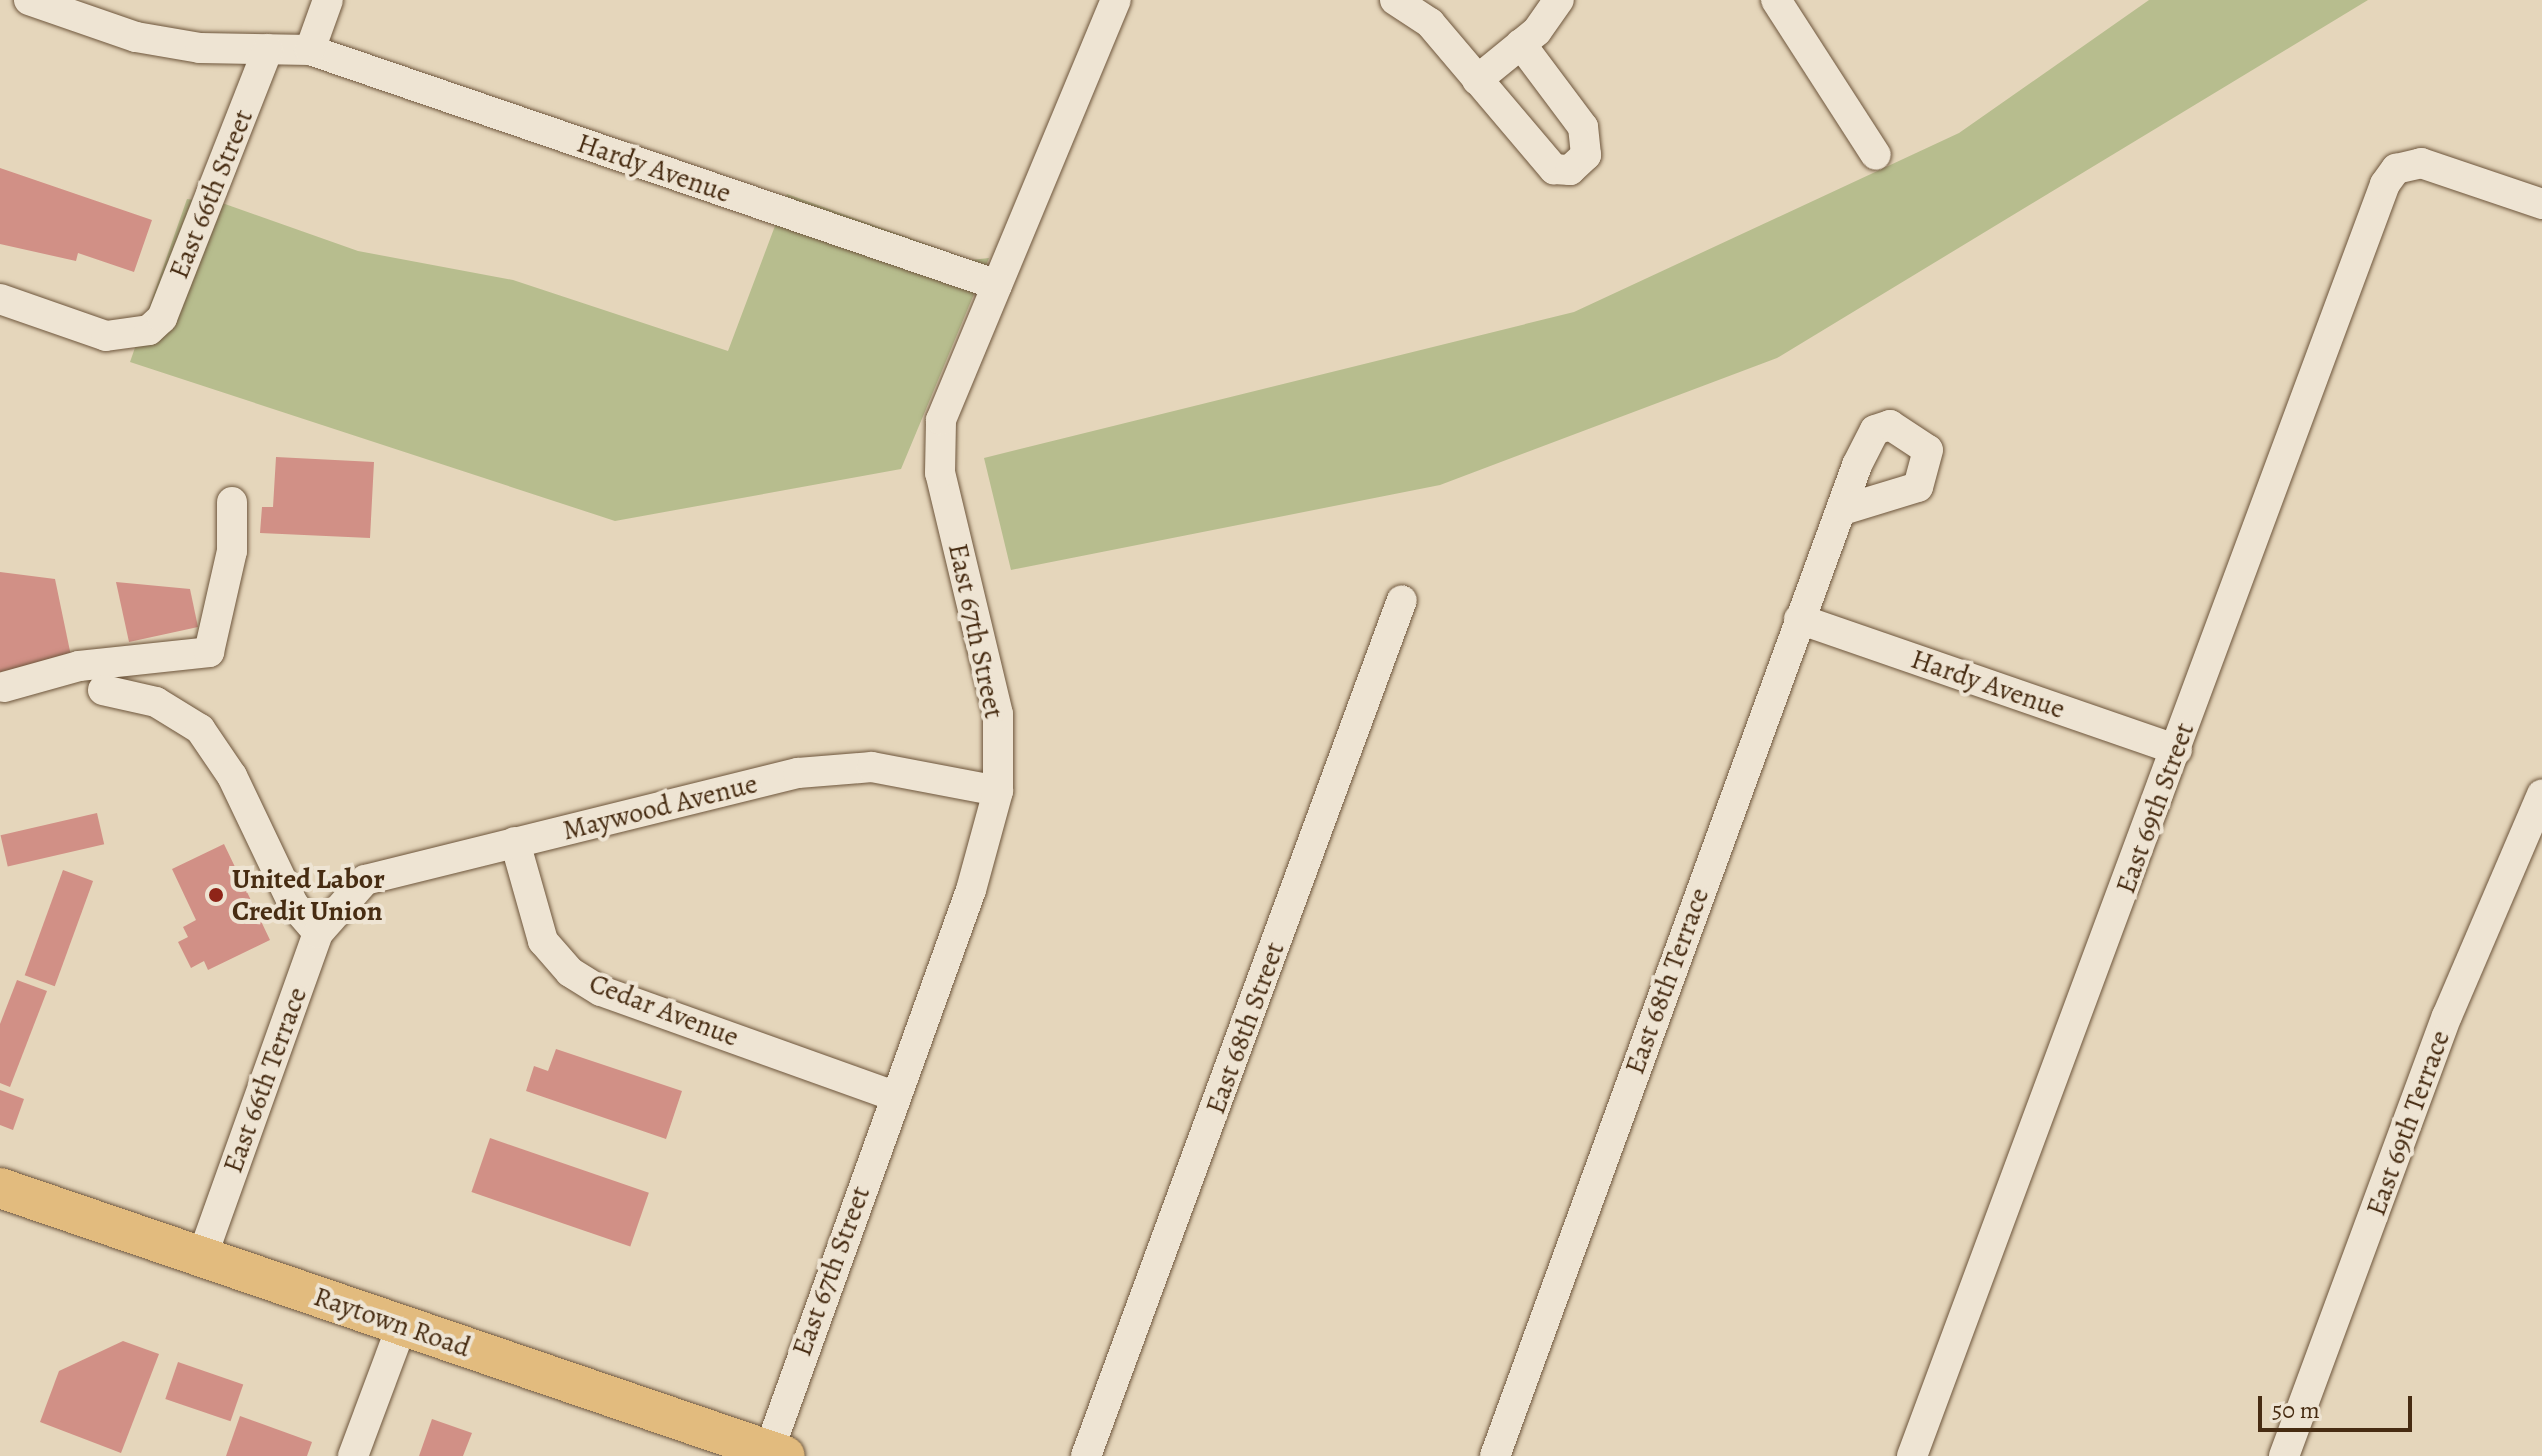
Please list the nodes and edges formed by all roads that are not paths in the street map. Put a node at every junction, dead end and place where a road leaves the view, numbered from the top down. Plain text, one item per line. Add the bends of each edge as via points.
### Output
1 (29, 0) edge
2 (328, 0) edge
3 (1116, 0) edge
4 (1395, 0) edge
5 (1559, 0) edge
6 (1776, 0) edge
7 (1521, 44) junction
8 (268, 49) junction
9 (310, 50) junction
10 (1477, 80) junction
11 (1876, 155) dead end
12 (2542, 204) edge
13 (997, 285) junction
14 (0, 299) edge
15 (232, 502) dead end
16 (1846, 509) dead end
17 (1402, 600) dead end
18 (1799, 619) junction
19 (4, 687) dead end
20 (103, 690) dead end
21 (2177, 750) junction
22 (998, 791) junction
23 (2542, 794) edge
24 (515, 842) junction
25 (334, 906) joint
26 (318, 933) junction
27 (894, 1096) junction
28 (1, 1192) edge
29 (202, 1257) junction
30 (402, 1325) junction
31 (773, 1454) edge
32 (353, 1456) edge
33 (1086, 1456) edge
34 (1495, 1456) edge
35 (1912, 1456) edge
36 (2284, 1456) edge

1 - 8 street via 136,37 200,48
2 - 9 street
3 - 13 street, East 67th Street
4 - 10 street via 1430,23
5 - 7 street
6 - 11 street
7 - 10 street
7 - 10 street via 1578,115 1588,147 1577,167 1554,169
8 - 9 street, Hardy Avenue
8 - 14 street, East 66th Street via 162,318 144,333 106,336
9 - 13 street, Hardy Avenue
12 - 21 street, East 69th Street via 2421,163 2404,167 2385,184
13 - 22 street, East 67th Street via 941,420 940,473 998,714
15 - 19 street via 232,551 209,652 92,664
16 - 18 street, East 68th Terrace
17 - 33 street, East 68th Street
18 - 21 street, Hardy Avenue
18 - 34 street, East 68th Terrace
20 - 26 street via 156,702 200,729 232,776 293,904
21 - 35 street, East 69th Street
22 - 24 street, Maywood Avenue via 872,767 798,773
22 - 27 street, East 67th Street via 971,890
23 - 36 street, East 69th Terrace via 2447,1016
24 - 25 street, Maywood Avenue via 365,880
24 - 27 street, Cedar Avenue via 543,941 570,972 601,991
25 - 26 street, East 66th Terrace
26 - 29 street, East 66th Terrace
27 - 31 street, East 67th Street
28 - 29 main road, Raytown Road
29 - 30 main road, Raytown Road
30 - 31 main road, Raytown Road
30 - 32 street

